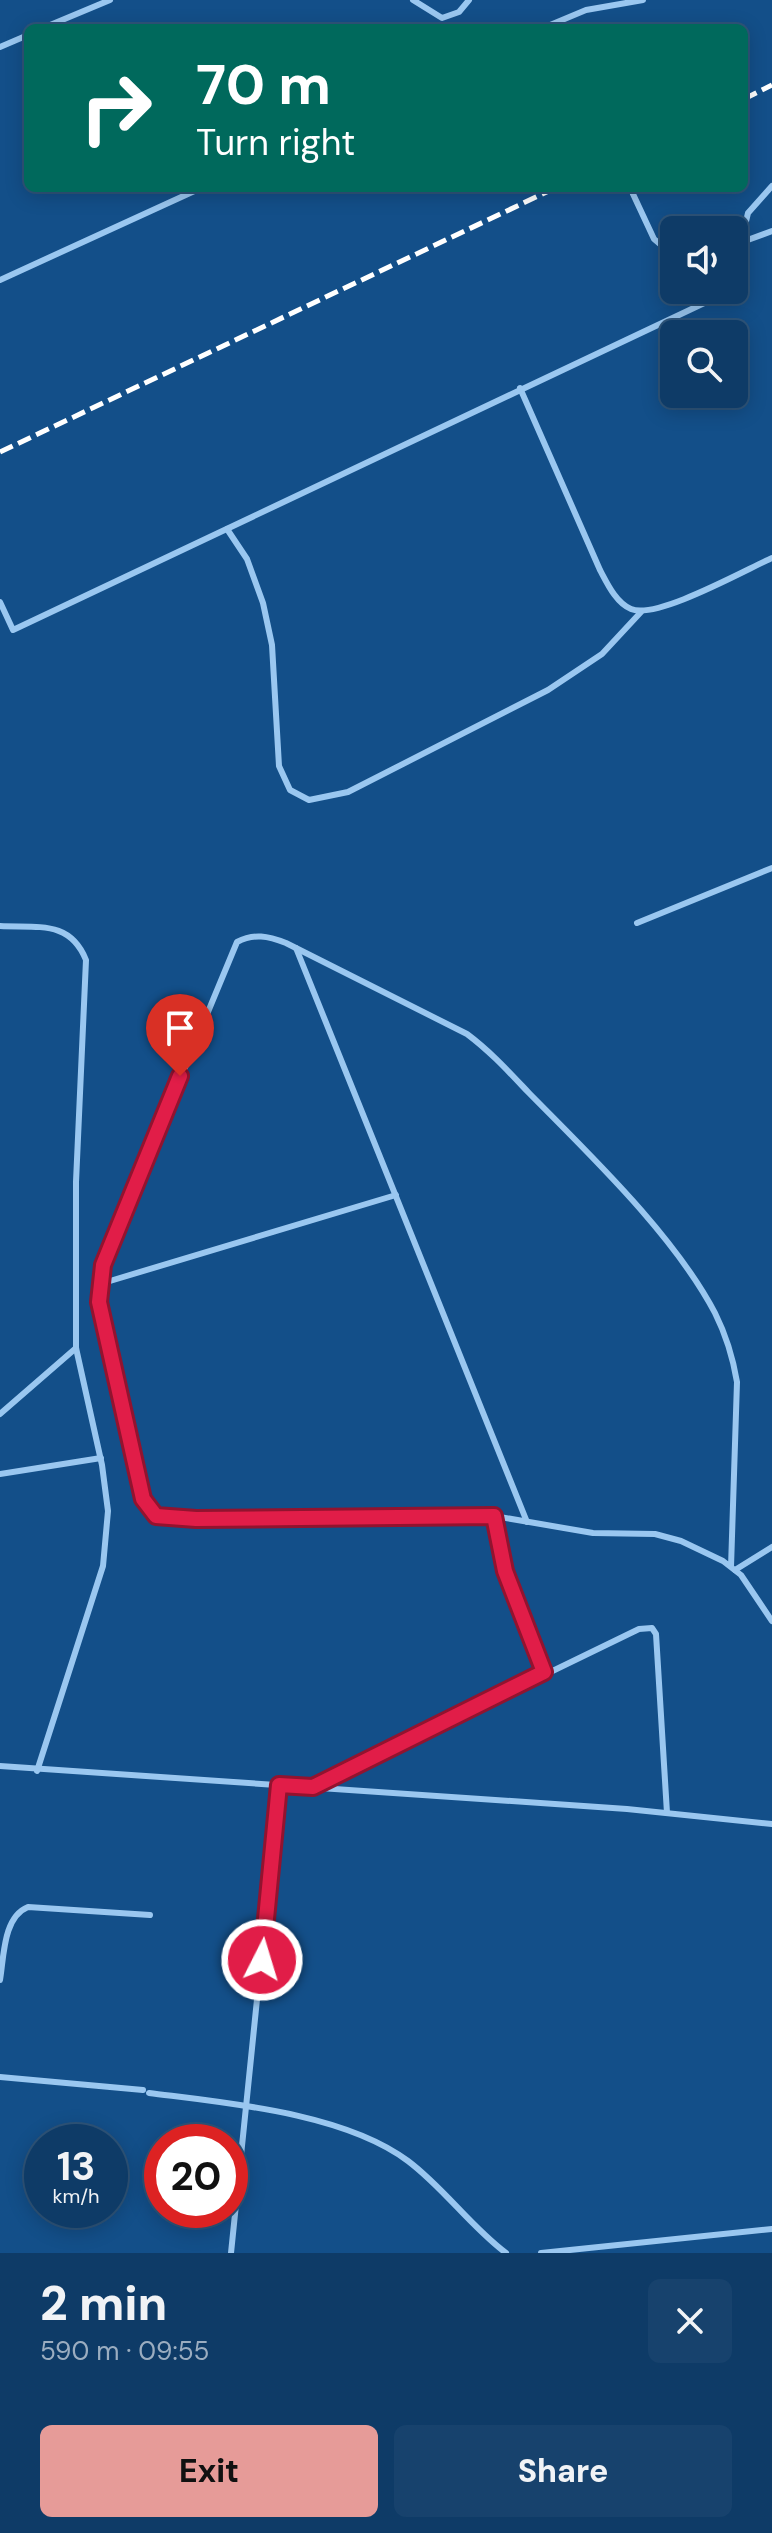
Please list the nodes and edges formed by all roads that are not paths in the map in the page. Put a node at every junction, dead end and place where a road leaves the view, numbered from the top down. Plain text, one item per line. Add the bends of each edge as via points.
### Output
1 (110, 0) edge
2 (413, 0) edge
3 (469, 0) edge
4 (643, 0) edge
5 (53, 24) edge
6 (553, 24) edge
7 (24, 37) edge
8 (0, 47) edge
9 (772, 186) edge
10 (192, 192) edge
11 (633, 194) dead end
12 (747, 216) edge
13 (772, 231) edge
14 (748, 240) edge
15 (660, 244) edge
16 (0, 280) edge
17 (702, 304) edge
18 (520, 388) junction
19 (227, 529) junction
20 (772, 558) edge
21 (0, 602) edge
22 (641, 612) junction
23 (772, 868) edge
24 (637, 923) dead end
25 (0, 926) edge
26 (296, 948) junction
27 (396, 1195) junction
28 (100, 1284) junction
29 (76, 1348) junction
30 (0, 1414) edge
31 (101, 1458) junction
32 (0, 1474) edge
33 (494, 1516) junction
34 (527, 1522) junction
35 (772, 1547) edge
36 (733, 1569) junction
37 (772, 1621) edge
38 (544, 1672) junction
39 (0, 1766) edge
40 (37, 1771) junction
41 (279, 1785) junction
42 (313, 1787) junction
43 (667, 1813) junction
44 (772, 1824) edge
45 (150, 1915) dead end
46 (0, 1980) edge
47 (0, 2077) edge
48 (247, 2105) junction
49 (772, 2229) edge
50 (231, 2253) edge
51 (506, 2253) edge
52 (541, 2253) edge

1 - 5 lane
2 - 3 lane via 442,18 459,12
4 - 6 lane via 586,10
7 - 8 lane
9 - 12 lane
10 - 16 lane
11 - 15 lane
13 - 14 lane
17 - 18 lane
18 - 19 lane
18 - 22 lane via 609,588 628,609
19 - 21 lane via 13,630
19 - 22 lane via 247,559 263,603 272,645 279,766 290,790 309,800 348,792 548,690 602,654
20 - 22 lane
23 - 24 lane
25 - 29 lane via 66,932 79,941 86,960 76,1182
26 - 27 lane
26 - 28 lane via 268,936 237,942 108,1251
26 - 36 lane via 449,1023 488,1050 581,1145 699,1287 725,1336 737,1382
27 - 28 lane
27 - 34 lane
28 - 33 lane via 99,1302 136,1474 143,1499 156,1516
29 - 30 lane
29 - 31 lane
31 - 32 lane
31 - 40 lane via 108,1511 103,1566
33 - 34 lane
33 - 38 lane via 505,1571
34 - 36 lane via 593,1533 655,1534 702,1549
35 - 36 lane
36 - 37 lane
38 - 42 lane
38 - 43 lane via 652,1628
39 - 40 lane
40 - 41 lane
41 - 42 lane
41 - 48 lane
42 - 43 lane
43 - 44 lane
45 - 46 lane via 19,1910
47 - 48 lane
48 - 50 lane
48 - 51 lane via 368,2138 408,2161
49 - 52 lane

